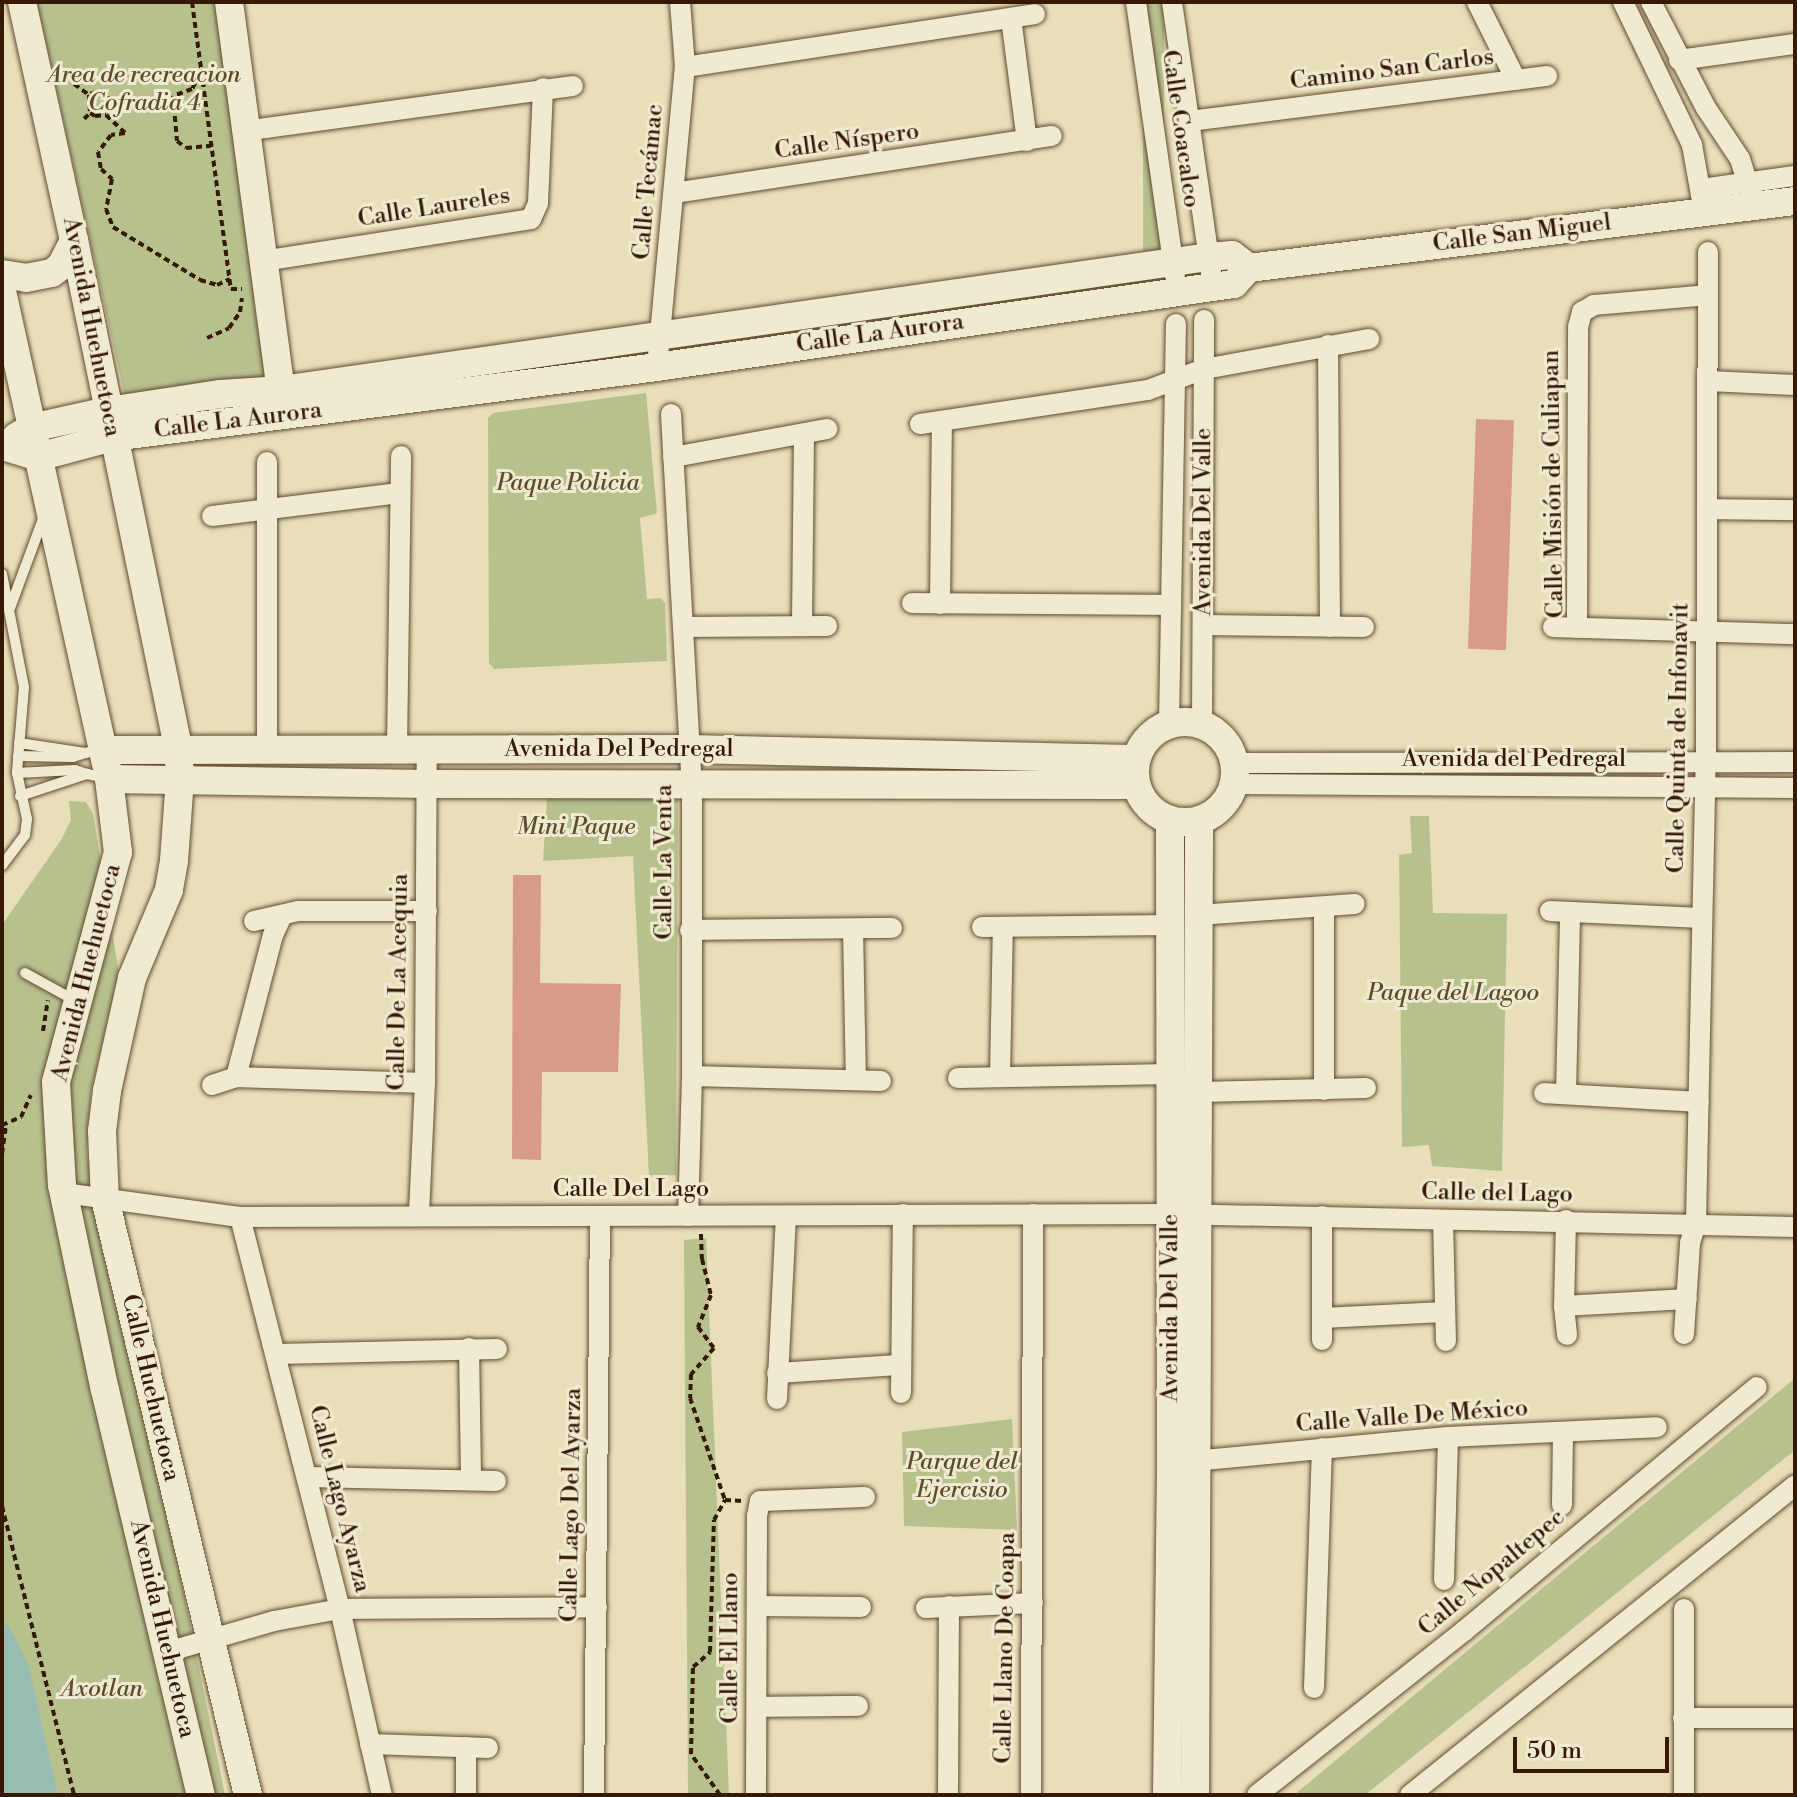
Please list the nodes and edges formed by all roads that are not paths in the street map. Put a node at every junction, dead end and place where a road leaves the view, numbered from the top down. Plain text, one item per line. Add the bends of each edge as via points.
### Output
1 (22, 2) edge
2 (229, 2) edge
3 (680, 2) edge
4 (1136, 2) edge
5 (1172, 2) edge
6 (1477, 2) edge
7 (1623, 2) edge
8 (1651, 2) edge
9 (1035, 14) dead end
10 (1011, 18) junction
11 (1795, 44) edge
12 (1679, 60) junction
13 (685, 67) junction
14 (1547, 76) dead end
15 (1516, 80) junction
16 (573, 86) dead end
17 (543, 88) junction
18 (1190, 121) junction
19 (244, 131) junction
20 (1052, 136) dead end
21 (1027, 141) junction
22 (1795, 176) edge
23 (674, 193) junction
24 (1753, 195) junction
25 (1703, 201) junction
26 (1795, 201) edge
27 (74, 240) junction
28 (1708, 252) dead end
29 (1209, 257) junction
30 (263, 261) junction
31 (1249, 268) junction
32 (2, 274) edge
33 (1176, 277) junction
34 (1213, 286) junction
35 (2, 291) edge
36 (1708, 295) junction
37 (1204, 320) dead end
38 (1176, 324) dead end
39 (660, 336) junction
40 (1369, 339) dead end
41 (1328, 345) junction
42 (10, 351) edge
43 (657, 367) junction
44 (1204, 369) junction
45 (1176, 381) junction
46 (1708, 381) junction
47 (1795, 385) edge
48 (281, 390) junction
49 (671, 414) dead end
50 (942, 421) junction
51 (110, 424) junction
52 (920, 424) dead end
53 (31, 428) junction
54 (827, 429) dead end
55 (804, 434) junction
56 (2, 446) edge
57 (401, 456) dead end
58 (38, 457) junction
59 (673, 457) junction
60 (267, 462) dead end
61 (400, 493) junction
62 (49, 502) junction
63 (265, 509) junction
64 (1707, 509) junction
65 (1795, 510) edge
66 (212, 516) dead end
67 (2, 574) edge
68 (912, 603) dead end
69 (940, 604) junction
70 (1171, 605) junction
71 (10, 608) junction
72 (802, 625) junction
73 (1204, 625) junction
74 (827, 626) dead end
75 (683, 627) junction
76 (1330, 627) junction
77 (1364, 627) dead end
78 (1553, 627) dead end
79 (1577, 628) junction
80 (1706, 632) junction
81 (1795, 634) edge
82 (1169, 723) junction
83 (1202, 724) junction
84 (19, 743) junction
85 (178, 747) junction
86 (267, 749) junction
87 (397, 749) junction
88 (689, 749) junction
89 (427, 750) junction
90 (93, 752) junction
91 (18, 756) junction
92 (1795, 762) edge
93 (1706, 763) junction
94 (1136, 772) junction
95 (17, 773) junction
96 (1234, 773) junction
97 (98, 776) junction
98 (180, 779) junction
99 (427, 784) junction
100 (692, 784) junction
101 (1705, 788) junction
102 (1795, 788) edge
103 (20, 796) junction
104 (1170, 821) junction
105 (1199, 821) junction
106 (2, 865) edge
107 (1355, 904) dead end
108 (1324, 907) junction
109 (427, 911) junction
110 (1198, 915) junction
111 (282, 916) junction
112 (1702, 918) junction
113 (254, 921) dead end
114 (1170, 925) junction
115 (892, 928) dead end
116 (853, 929) junction
117 (690, 930) junction
118 (25, 973) dead end
119 (132, 978) joint
120 (78, 1002) junction
121 (1171, 1074) junction
122 (692, 1076) junction
123 (236, 1077) junction
124 (1000, 1077) junction
125 (958, 1078) dead end
126 (856, 1080) junction
127 (881, 1081) dead end
128 (425, 1083) junction
129 (212, 1085) dead end
130 (1366, 1088) dead end
131 (1324, 1090) junction
132 (1200, 1092) junction
133 (1544, 1093) dead end
134 (1566, 1094) junction
135 (1699, 1102) junction
136 (64, 1193) junction
137 (105, 1199) junction
138 (419, 1214) junction
139 (903, 1214) junction
140 (1033, 1214) junction
141 (1171, 1214) junction
142 (1199, 1214) junction
143 (694, 1216) junction
144 (1322, 1216) junction
145 (240, 1217) junction
146 (600, 1217) junction
147 (786, 1217) junction
148 (1443, 1220) junction
149 (1566, 1220) junction
150 (1696, 1223) junction
151 (1795, 1227) edge
152 (1687, 1299) junction
153 (1564, 1306) junction
154 (1444, 1312) junction
155 (1322, 1318) junction
156 (1684, 1334) dead end
157 (1567, 1335) dead end
158 (1322, 1340) dead end
159 (1446, 1341) dead end
160 (469, 1348) junction
161 (497, 1349) dead end
162 (276, 1354) junction
163 (899, 1365) junction
164 (777, 1373) junction
165 (1757, 1387) dead end
166 (901, 1393) dead end
167 (777, 1399) dead end
168 (1657, 1427) dead end
169 (1563, 1432) junction
170 (1448, 1437) junction
171 (1322, 1448) junction
172 (1185, 1461) junction
173 (307, 1477) junction
174 (471, 1480) junction
175 (496, 1481) dead end
176 (1795, 1485) edge
177 (865, 1497) dead end
178 (1562, 1505) dead end
179 (1444, 1580) dead end
180 (1033, 1603) junction
181 (757, 1606) junction
182 (949, 1606) junction
183 (597, 1607) junction
184 (861, 1607) dead end
185 (926, 1608) dead end
186 (340, 1609) junction
187 (1684, 1609) dead end
188 (209, 1638) junction
189 (167, 1652) junction
190 (1314, 1688) dead end
191 (858, 1706) dead end
192 (757, 1707) junction
193 (1683, 1718) junction
194 (1795, 1718) edge
195 (370, 1744) junction
196 (466, 1747) junction
197 (488, 1748) dead end
198 (201, 1795) edge
199 (248, 1795) edge
200 (382, 1795) edge
201 (466, 1795) edge
202 (594, 1795) edge
203 (756, 1795) edge
204 (948, 1795) edge
205 (1031, 1795) edge
206 (1167, 1795) edge
207 (1195, 1795) edge
208 (1257, 1795) edge
209 (1410, 1795) edge
210 (1684, 1795) edge

1 - 27 street, Avenida Huehuetoca
2 - 19 street
3 - 13 street, Calle Tecámac
4 - 33 street, Calle Coacalco
5 - 18 street, Calle Coacalco
6 - 15 street, Camino San Carlos
7 - 25 street via 1692,145
8 - 12 street
9 - 10 street
10 - 13 street
10 - 21 street
11 - 12 street
12 - 24 street via 1740,159
13 - 23 street, Calle Tecámac
14 - 15 street
15 - 18 street, Camino San Carlos
16 - 17 street
17 - 19 street
17 - 30 street, Calle Laureles via 538,203 531,219
18 - 29 street, Calle Coacalco
19 - 30 street
20 - 21 street, Calle Níspero
21 - 23 street, Calle Níspero
22 - 24 street
23 - 39 street, Calle Tecámac
24 - 25 street, Calle San Miguel
24 - 26 street, Calle San Miguel
25 - 31 street, Calle San Miguel
27 - 32 street via 52,273 26,278
27 - 51 street, Avenida Huehuetoca
28 - 36 street, Calle Quinta de Infonavit
29 - 31 street, Calle San Miguel via 1232,255
29 - 33 street, Calle La Aurora
29 - 34 street, Calle Coacalco
30 - 48 street
31 - 34 street, Calle San Miguel via 1234,284
33 - 34 street, Calle La Aurora
33 - 39 street, Calle La Aurora
33 - 43 street, Calle La Aurora
35 - 42 street, Avenida Huehuetoca
36 - 46 street, Calle Quinta de Infonavit
36 - 79 street, Calle Misión de Culiapan via 1594,305 1582,312
37 - 44 street, Avenida Del Valle
38 - 45 street, Avenida Del Valle
39 - 43 street, Calle Tecámac
39 - 48 street, Calle La Aurora
40 - 41 street
41 - 44 street
41 - 76 street
42 - 53 street, Avenida Huehuetoca
43 - 51 street, Calle La Aurora
44 - 45 street
44 - 73 street, Avenida Del Valle
45 - 50 street via 1148,390
45 - 70 street, Avenida Del Valle
46 - 47 street
46 - 64 street, Calle Quinta de Infonavit
48 - 51 street, Calle La Aurora via 221,394
49 - 59 street, Calle La Venta
50 - 52 street
50 - 69 street
51 - 53 street, Calle La Aurora
51 - 58 street, Calle La Aurora
51 - 85 street, Avenida Huehuetoca
53 - 56 street, Calle La Aurora
53 - 58 street, Avenida Huehuetoca
54 - 55 street
55 - 59 street
55 - 72 street
56 - 58 street, Calle La Aurora
57 - 61 street
58 - 62 street, Avenida Huehuetoca
59 - 75 street, Calle La Venta
60 - 63 street
61 - 63 street
61 - 87 street
62 - 71 lane
62 - 90 street, Avenida Huehuetoca
63 - 66 street
63 - 86 street
64 - 65 street
64 - 80 street, Calle Quinta de Infonavit
67 - 71 lane
68 - 69 street
69 - 70 street
70 - 82 street, Avenida Del Valle
71 - 84 lane via 24,687
72 - 74 street
72 - 75 street
73 - 76 street
73 - 83 street, Avenida Del Valle
75 - 88 street, Calle La Venta
76 - 77 street
78 - 79 street
79 - 80 street, Calle Misión de Culiapan
80 - 81 street, Calle Misión de Culiapan
80 - 93 street, Calle Quinta de Infonavit
82 - 83 street
82 - 94 street via 1154,731
83 - 96 street via 1224,739
84 - 90 lane
84 - 91 lane
85 - 86 street, Avenida Del Pedregal
85 - 90 street, Avenida Del Pedregal
85 - 98 street, Avenida Huehuetoca
86 - 87 street, Avenida Del Pedregal
87 - 89 street, Avenida Del Pedregal
88 - 89 street, Avenida Del Pedregal
88 - 94 street, Avenida Del Pedregal
88 - 100 street, Calle La Venta
89 - 99 street, Calle De La Acequia
90 - 91 lane
90 - 97 street, Avenida Huehuetoca
91 - 95 lane
92 - 93 street, Avenida del Pedregal
93 - 96 street, Avenida del Pedregal
93 - 101 street, Calle Quinta de Infonavit
94 - 100 street, Avenida Del Pedregal
94 - 104 street via 1148,807
95 - 97 lane via 75,770
95 - 103 lane
96 - 101 street, Avenida del Pedregal
96 - 105 street via 1220,808
97 - 98 street, Avenida Del Pedregal
97 - 103 lane
97 - 120 street, Avenida Huehuetoca via 118,852
98 - 99 street, Avenida Del Pedregal
98 - 119 street, Avenida Huehuetoca via 169,890
99 - 100 street, Avenida Del Pedregal
99 - 109 street, Calle De La Acequia
100 - 117 street, Calle La Venta
101 - 102 street, Avenida del Pedregal
101 - 112 street, Calle Quinta de Infonavit
103 - 106 lane via 27,819 25,835
104 - 105 street
104 - 114 street, Avenida Del Valle
105 - 110 street, Avenida Del Valle
107 - 108 street
108 - 110 street
108 - 131 street
109 - 111 street via 298,911
109 - 128 street, Calle De La Acequia
110 - 132 street, Avenida Del Valle
111 - 113 street
111 - 123 street
112 - 134 street via 1560,911
112 - 135 street, Calle Quinta de Infonavit
114 - 121 street, Avenida Del Valle
114 - 124 street via 992,927
115 - 116 street
116 - 117 street
116 - 126 street
117 - 122 street, Calle La Venta
118 - 120 lane
119 - 137 street, Calle Huehuetoca via 102,1131
120 - 136 street, Avenida Huehuetoca via 56,1082
121 - 124 street
121 - 141 street, Avenida Del Valle
122 - 126 street
122 - 143 street, Calle La Venta
123 - 128 street
123 - 129 street
124 - 125 street
126 - 127 street
128 - 138 street, Calle De La Acequia
130 - 131 street
131 - 132 street
132 - 142 street, Avenida Del Valle
133 - 134 street
134 - 135 street
135 - 150 street, Calle Quinta de Infonavit
136 - 137 street, Calle Del Lago
136 - 189 street, Avenida Huehuetoca
137 - 145 street, Calle Del Lago
137 - 188 street, Calle Huehuetoca
138 - 145 street, Calle Del Lago
138 - 146 street, Calle Del Lago
139 - 140 street, Calle Del Lago
139 - 147 street, Calle Del Lago
139 - 163 street
140 - 141 street, Calle Del Lago
140 - 180 street, Calle Llano De Coapa
141 - 142 street, Calle Del Lago
141 - 172 street, Avenida Del Valle
142 - 144 street, Calle del Lago
142 - 172 street, Avenida Del Valle
143 - 146 street, Calle Del Lago
143 - 147 street, Calle Del Lago
144 - 148 street, Calle del Lago
144 - 155 street
145 - 162 street, Calle Lago Ayarza
146 - 183 street, Calle Lago Del Ayarza
147 - 164 street
148 - 149 street, Calle del Lago
148 - 154 street
149 - 150 street, Calle del Lago
149 - 153 street
150 - 151 street, Calle del Lago
150 - 152 street, Calle Quinta de Infonavit
152 - 153 street
152 - 156 street, Calle Quinta de Infonavit
153 - 157 street
154 - 155 street
154 - 159 street
155 - 158 street
160 - 161 street
160 - 162 street
160 - 174 street
162 - 173 street, Calle Lago Ayarza
163 - 164 street
163 - 166 street
164 - 167 street
165 - 208 street, Calle Nopaltepec
168 - 169 street, Calle Valle De México
169 - 170 street, Calle Valle De México
169 - 178 street
170 - 171 street, Calle Valle De México
170 - 179 street
171 - 172 street, Calle Valle De México
171 - 190 street
172 - 206 street, Avenida Del Valle
172 - 207 street, Avenida Del Valle
173 - 174 street
173 - 186 street, Calle Lago Ayarza
174 - 175 street
176 - 209 street
177 - 181 street, Calle El Llano via 760,1501
180 - 182 street
180 - 205 street, Calle Llano De Coapa
181 - 184 street
181 - 192 street, Calle El Llano
182 - 185 street
182 - 204 street
183 - 186 street
183 - 202 street, Calle Lago Del Ayarza
186 - 188 street
186 - 195 street, Calle Lago Ayarza
187 - 193 street
188 - 189 street
188 - 199 street, Calle Huehuetoca
189 - 198 street, Avenida Huehuetoca
191 - 192 street
192 - 203 street, Calle El Llano
193 - 194 street
193 - 210 street
195 - 196 street
195 - 200 street, Calle Lago Ayarza
196 - 197 street
196 - 201 street

